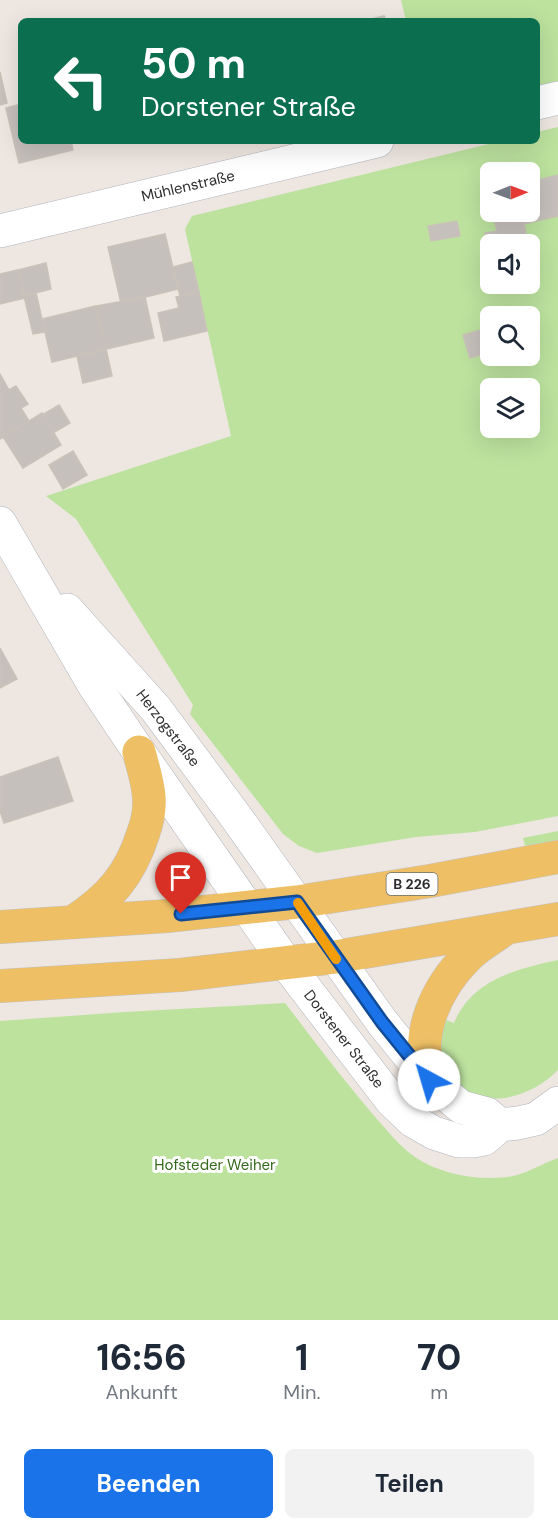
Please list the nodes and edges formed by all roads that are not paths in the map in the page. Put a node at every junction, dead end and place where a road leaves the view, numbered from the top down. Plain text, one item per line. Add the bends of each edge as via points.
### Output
1 (558, 98) edge
2 (540, 102) edge
3 (363, 144) edge
4 (0, 231) edge
5 (0, 523) edge
6 (26, 565) junction
7 (139, 752) junction
8 (558, 857) edge
9 (297, 902) junction
10 (246, 908) junction
11 (558, 919) edge
12 (73, 922) junction
13 (0, 927) edge
14 (506, 928) junction
15 (335, 957) junction
16 (285, 962) junction
17 (0, 986) edge
18 (429, 1080) junction
19 (558, 1103) edge
20 (500, 1125) junction

1 - 2 street
3 - 4 street, Mühlenstraße
5 - 6 street, Herzogstraße
6 - 7 street, Herzogstraße via 94,685
6 - 9 street, Herzogstraße via 156,709
7 - 10 street, Herzogstraße
7 - 12 main road via 150,799 134,862 115,889
8 - 9 main road, B 226
9 - 10 main road, B 226
9 - 15 street
10 - 12 main road, B 226
10 - 16 street, Dorstener Straße
11 - 14 main road
12 - 13 main road, B 226
14 - 15 main road
14 - 18 main road via 470,955 450,977 435,1003 425,1035
15 - 16 main road
15 - 18 street
16 - 17 main road via 180,975
16 - 20 street, Dorstener Straße via 391,1100 413,1121 434,1133 466,1141 484,1138
18 - 20 street via 461,1107 487,1114
19 - 20 street, Dorstener Straße via 536,1119

